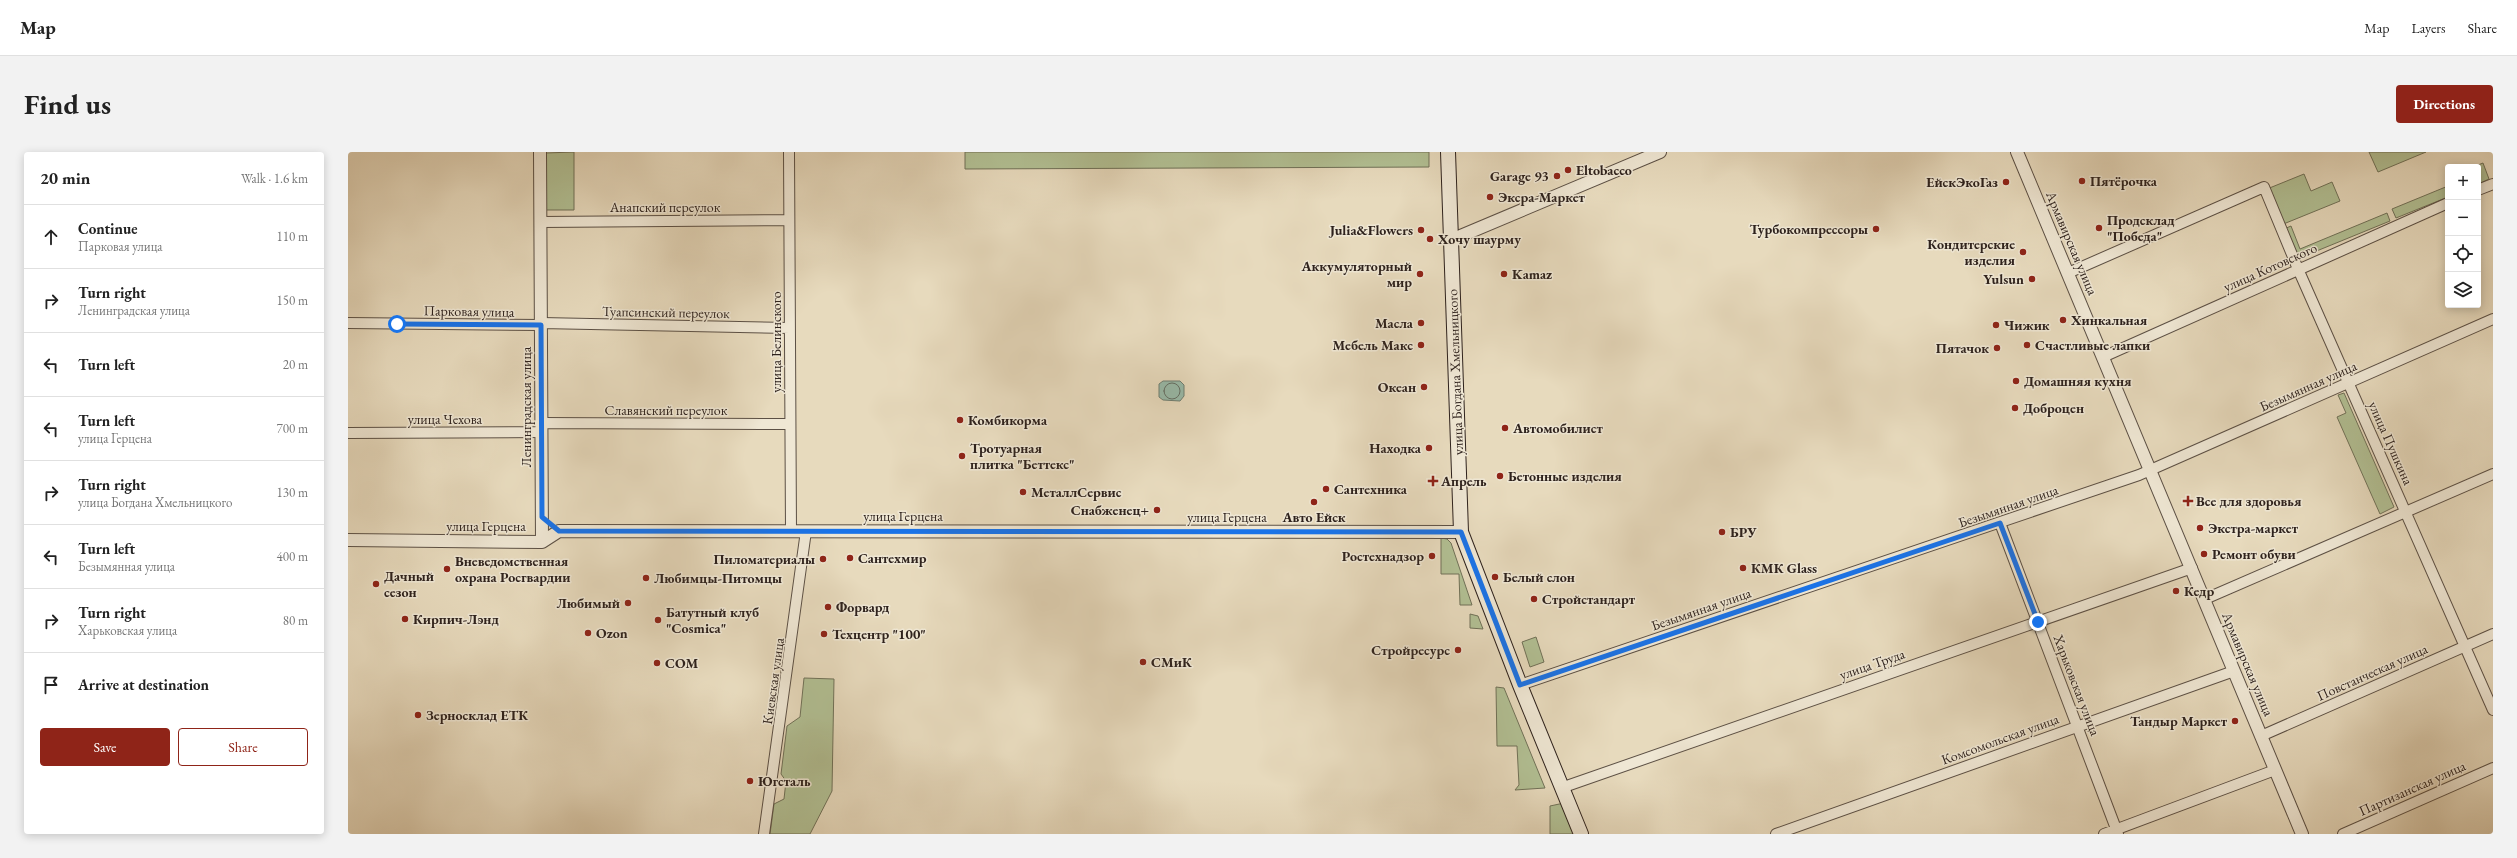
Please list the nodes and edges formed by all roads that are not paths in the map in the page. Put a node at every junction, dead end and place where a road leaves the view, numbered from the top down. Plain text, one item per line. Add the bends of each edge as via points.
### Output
1 (540, 152) edge
2 (789, 152) edge
3 (1448, 152) edge
4 (1660, 152) edge
5 (2017, 152) edge
6 (2493, 184) edge
7 (2481, 189) edge
8 (2445, 204) edge
9 (789, 220) junction
10 (541, 222) junction
11 (1451, 240) junction
12 (2298, 269) junction
13 (2068, 272) junction
14 (2493, 319) edge
15 (348, 323) edge
16 (541, 324) junction
17 (790, 328) junction
18 (2104, 357) junction
19 (2349, 383) junction
20 (790, 424) junction
21 (541, 428) junction
22 (348, 433) edge
23 (2151, 470) junction
24 (2493, 474) edge
25 (2405, 511) junction
26 (542, 517) junction
27 (2000, 523) junction
28 (559, 531) junction
29 (790, 531) junction
30 (806, 531) junction
31 (1461, 532) junction
32 (348, 540) edge
33 (542, 542) junction
34 (2192, 568) junction
35 (2205, 600) junction
36 (2038, 622) junction
37 (2493, 634) edge
38 (2465, 647) junction
39 (2234, 670) junction
40 (1520, 685) junction
41 (2493, 710) edge
42 (2078, 726) junction
43 (2262, 736) junction
44 (2493, 768) edge
45 (2275, 770) junction
46 (1561, 788) junction
47 (2118, 832) edge
48 (764, 834) edge
49 (1581, 834) edge
50 (1776, 834) edge
51 (2104, 834) edge
52 (2302, 834) edge
53 (2343, 834) edge

1 - 10 street, Ленинградская улица
2 - 9 street, улица Белинского
3 - 11 main road, улица Богдана Хмельницкого
4 - 11 street
5 - 13 street, Армавирская улица
6 - 7 street
8 - 12 street, улица Котовского
9 - 10 street, Анапский переулок
9 - 17 street, улица Белинского
10 - 16 street, Ленинградская улица
11 - 31 main road, улица Богдана Хмельницкого
12 - 13 street, улица Пушкина via 2264,187
12 - 18 street, улица Котовского
12 - 19 street, улица Пушкина
13 - 18 street, Армавирская улица
14 - 19 street, Безымянная улица
15 - 16 street, Парковая улица
16 - 17 street, Туапсинский переулок
16 - 21 street, Ленинградская улица
17 - 20 street, улица Белинского
18 - 23 street, Армавирская улица
19 - 23 street, Безымянная улица
19 - 25 street, улица Пушкина
20 - 21 street, Славянский переулок
20 - 29 street, улица Белинского
21 - 22 street, улица Чехова
21 - 26 street, Ленинградская улица
23 - 27 street, Безымянная улица
23 - 34 street, Армавирская улица
24 - 25 street
25 - 35 street
25 - 38 street, улица Пушкина
26 - 28 street
26 - 33 street, Ленинградская улица
27 - 36 street, Харьковская улица
27 - 40 street, Безымянная улица
28 - 29 street, улица Герцена
28 - 33 street, улица Герцена
29 - 30 street, улица Герцена
30 - 31 street, улица Герцена
30 - 48 street, Киевская улица
31 - 40 main road, улица Богдана Хмельницкого
32 - 33 street, улица Герцена
34 - 35 street, Армавирская улица
34 - 36 street, улица Труда
35 - 39 street, Армавирская улица
36 - 42 street, Харьковская улица
36 - 46 street, улица Труда
37 - 38 street, Повстанческая улица
38 - 41 street, улица Пушкина
38 - 43 street, Повстанческая улица
39 - 42 street, Комсомольская улица
39 - 43 street, Армавирская улица
40 - 46 main road, улица Богдана Хмельницкого
42 - 47 street, Харьковская улица
42 - 50 street, Комсомольская улица
43 - 45 street, Армавирская улица
44 - 53 street, Партизанская улица
45 - 47 street
45 - 52 street, Армавирская улица
46 - 49 main road, улица Богдана Хмельницкого
47 - 51 street

